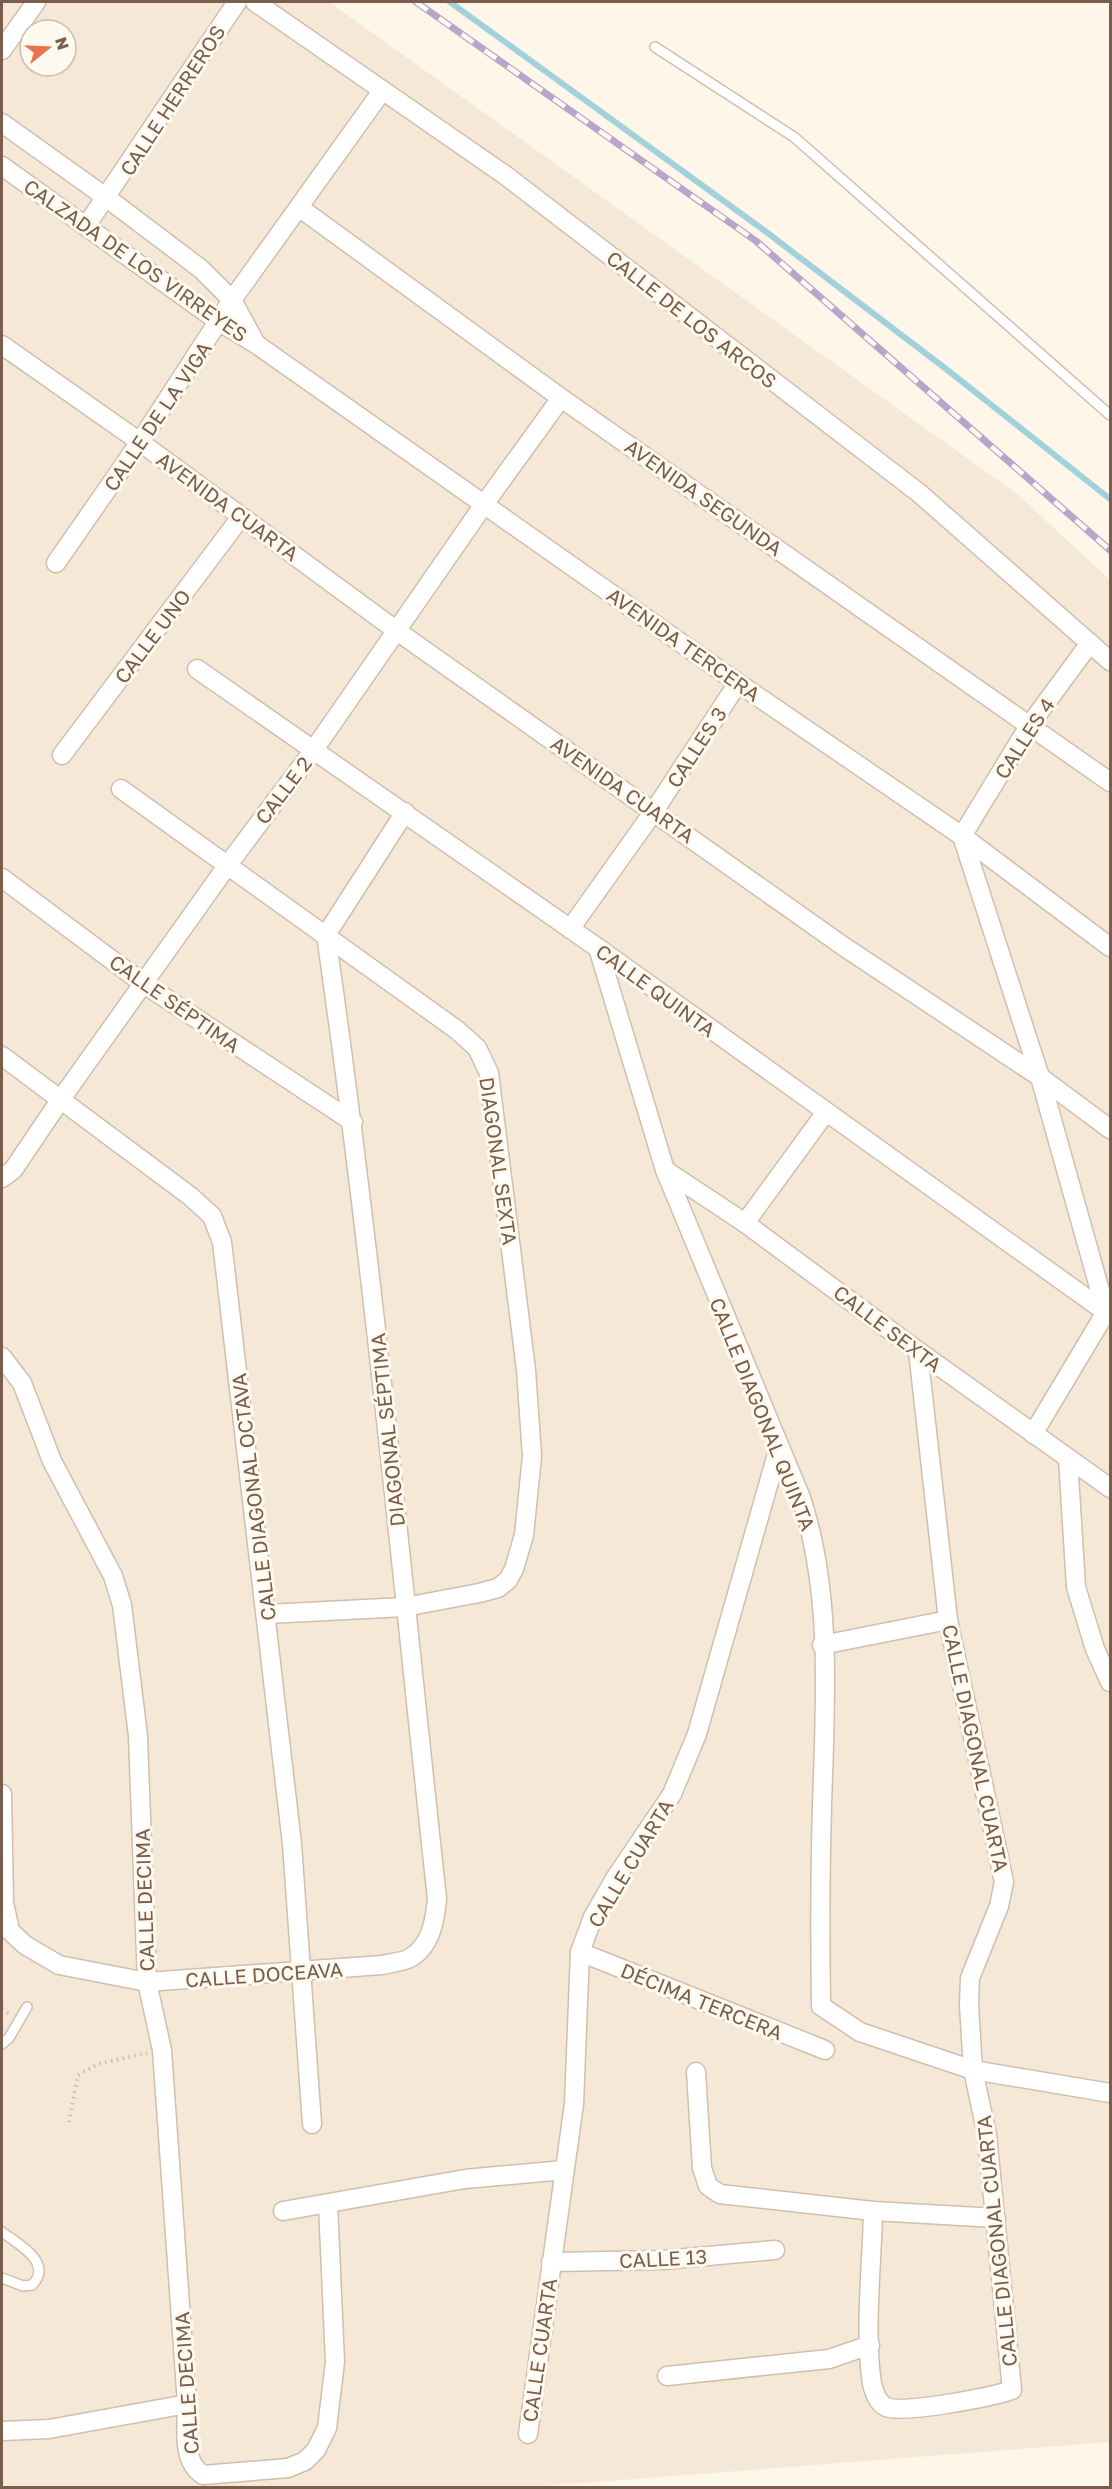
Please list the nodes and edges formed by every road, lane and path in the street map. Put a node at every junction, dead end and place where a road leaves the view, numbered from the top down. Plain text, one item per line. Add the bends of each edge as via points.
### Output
1 (36, 2) edge
2 (237, 2) edge
3 (255, 2) edge
4 (655, 47) dead end
5 (2, 50) edge
6 (382, 91) junction
7 (2, 123) edge
8 (2, 166) edge
9 (107, 198) junction
10 (300, 208) junction
11 (86, 226) junction
12 (232, 300) junction
13 (220, 322) junction
14 (256, 344) junction
15 (2, 345) edge
16 (561, 398) junction
17 (1110, 415) edge
18 (140, 442) junction
19 (485, 503) junction
20 (241, 517) junction
21 (56, 564) dead end
22 (397, 631) junction
23 (1090, 643) junction
24 (1110, 661) edge
25 (197, 669) dead end
26 (738, 683) junction
27 (1029, 726) junction
28 (313, 751) junction
29 (62, 755) dead end
30 (1110, 782) edge
31 (121, 789) dead end
32 (654, 811) junction
33 (405, 812) junction
34 (962, 836) junction
35 (226, 866) junction
36 (2, 878) edge
37 (570, 929) junction
38 (326, 935) junction
39 (1110, 947) edge
40 (598, 948) junction
41 (144, 984) junction
42 (2, 1056) edge
43 (1040, 1077) junction
44 (61, 1099) junction
45 (826, 1112) junction
46 (353, 1122) junction
47 (1110, 1129) edge
48 (665, 1170) junction
49 (2, 1178) edge
50 (745, 1223) junction
51 (1108, 1314) edge
52 (918, 1351) junction
53 (2, 1357) edge
54 (1033, 1434) junction
55 (780, 1447) junction
56 (1068, 1459) junction
57 (1110, 1488) edge
58 (405, 1607) junction
59 (267, 1614) junction
60 (948, 1620) junction
61 (822, 1645) junction
62 (1110, 1682) edge
63 (2, 1794) edge
64 (3, 1845) edge
65 (434, 1926) joint
66 (580, 1952) junction
67 (301, 1971) junction
68 (147, 1982) junction
69 (27, 2007) dead end
70 (2, 2044) edge
71 (162, 2050) junction
72 (825, 2050) dead end
73 (973, 2070) junction
74 (696, 2072) dead end
75 (1110, 2093) edge
76 (69, 2121) dead end
77 (312, 2124) dead end
78 (564, 2170) junction
79 (328, 2204) junction
80 (283, 2211) dead end
81 (873, 2211) junction
82 (996, 2218) junction
83 (2, 2232) edge
84 (775, 2250) dead end
85 (551, 2262) junction
86 (2, 2278) edge
87 (870, 2345) junction
88 (667, 2376) dead end
89 (187, 2404) junction
90 (2, 2431) edge
91 (528, 2434) dead end

1 - 5 street
2 - 9 street, CALLE HERREROS
3 - 6 street, CALLE DE LOS ARCOS
4 - 17 lane via 794,137
6 - 10 street, CALLE DE LA VIGA
6 - 23 street, CALLE DE LOS ARCOS via 505,175 919,493
7 - 9 street, CALZADA DE LOS VIRREYES
8 - 11 street, CALZADA DE LOS VIRREYES
9 - 11 street, CALLE HERREROS
9 - 12 street, CALZADA DE LOS VIRREYES via 201,269
10 - 12 street, CALLE DE LA VIGA
10 - 16 street, AVENIDA SEGUNDA
11 - 13 street, CALZADA DE LOS VIRREYES
12 - 13 street, CALLE DE LA VIGA
12 - 14 street, CALZADA DE LOS VIRREYES
13 - 14 street, CALZADA DE LOS VIRREYES
13 - 18 street, CALLE DE LA VIGA
14 - 19 street, AVENIDA TERCERA
15 - 18 street, AVENIDA CUARTA
16 - 19 street, CALLE 2
16 - 27 street, AVENIDA SEGUNDA
18 - 20 street, AVENIDA CUARTA
18 - 21 street, CALLE DE LA VIGA
19 - 22 street, CALLE 2
19 - 26 street, AVENIDA TERCERA
20 - 22 street, AVENIDA CUARTA
20 - 29 street, CALLE UNO
22 - 28 street, CALLE 2
22 - 32 street, AVENIDA CUARTA
23 - 24 street, CALLE DE LOS ARCOS
23 - 27 street, CALLES 4
25 - 28 street, CALLE QUINTA
26 - 32 street, CALLES 3
26 - 34 street, AVENIDA TERCERA
27 - 30 street, AVENIDA SEGUNDA
27 - 34 street, CALLES 4
28 - 33 street, CALLE QUINTA
28 - 35 street, CALLE 2
31 - 35 street, DIAGONAL SEXTA
32 - 37 street, CALLES 3
32 - 43 street, AVENIDA CUARTA via 843,946
33 - 37 street, CALLE QUINTA
33 - 38 street
34 - 39 street, AVENIDA TERCERA
34 - 43 street
35 - 38 street, DIAGONAL SEXTA
35 - 41 street, CALLE 2
36 - 41 street, CALLE SÉPTIMA
37 - 40 street, CALLE QUINTA
38 - 46 street, DIAGONAL SÉPTIMA
38 - 58 street, DIAGONAL SEXTA via 457,1030 477,1048 489,1073 526,1370 531,1456 524,1535 514,1569 498,1588
40 - 45 street, CALLE QUINTA
40 - 48 street, CALLE DIAGONAL QUINTA
41 - 44 street, CALLE 2
41 - 46 street, CALLE SÉPTIMA
42 - 44 street, CALLE DIAGONAL OCTAVA
43 - 47 street, AVENIDA CUARTA
43 - 51 street
44 - 49 street, CALLE 2 via 13,1170
44 - 59 street, CALLE DIAGONAL OCTAVA via 212,1216 222,1242
45 - 50 street
45 - 51 street, CALLE QUINTA
46 - 58 street, DIAGONAL SÉPTIMA
48 - 50 street, CALLE SEXTA
48 - 55 street, CALLE DIAGONAL QUINTA
50 - 52 street, CALLE SEXTA
51 - 54 street
52 - 54 street, CALLE SEXTA
52 - 60 street, CALLE DIAGONAL CUARTA
53 - 68 street, CALLE DECIMA via 22,1383 52,1461 113,1576 122,1605 138,1736
54 - 56 street, CALLE SEXTA
55 - 61 street, CALLE DIAGONAL QUINTA via 813,1535
55 - 66 street, CALLE CUARTA via 697,1734 672,1794 616,1877 593,1917
56 - 57 street, CALLE SEXTA
56 - 62 street via 1076,1587 1095,1649
58 - 59 street, DIAGONAL SEXTA
58 - 65 street, DIAGONAL SÉPTIMA via 437,1899
59 - 67 street, CALLE DIAGONAL OCTAVA via 292,1844
60 - 61 street
60 - 73 street, CALLE DIAGONAL CUARTA via 1004,1882 999,1906 970,1978
61 - 73 street, CALLE DIAGONAL QUINTA via 825,1707 821,2006 860,2032
63 - 64 street, CALLE DOCEAVA
64 - 68 street, CALLE DOCEAVA via 10,1931 59,1965
65 - 67 street, CALLE DOCEAVA via 410,1958 382,1965
66 - 72 street, DÉCIMA TERCERA
66 - 78 street, CALLE CUARTA via 574,2104
67 - 68 street, CALLE DOCEAVA
67 - 77 street, CALLE DIAGONAL OCTAVA
68 - 71 street, CALLE DECIMA
69 - 70 lane
71 - 76 path via 98,2064 78,2075
71 - 89 street, CALLE DECIMA
73 - 75 street
73 - 82 street, CALLE DIAGONAL CUARTA via 987,2135
74 - 81 street via 702,2168 708,2186 720,2194
78 - 79 street via 465,2179
78 - 85 street, CALLE CUARTA
79 - 80 street
79 - 89 street, CALLE DECIMA via 335,2362 327,2428 320,2443 304,2461 288,2468 203,2475 194,2469 188,2455
81 - 82 street
81 - 87 street
82 - 87 street, CALLE DIAGONAL CUARTA via 1012,2390 987,2398 887,2407 879,2401 872,2386
83 - 86 lane via 35,2258 40,2270 32,2285 23,2286
84 - 85 street, CALLE 13 via 663,2260
85 - 91 street, CALLE CUARTA
87 - 88 street via 829,2359
89 - 90 street via 49,2429

